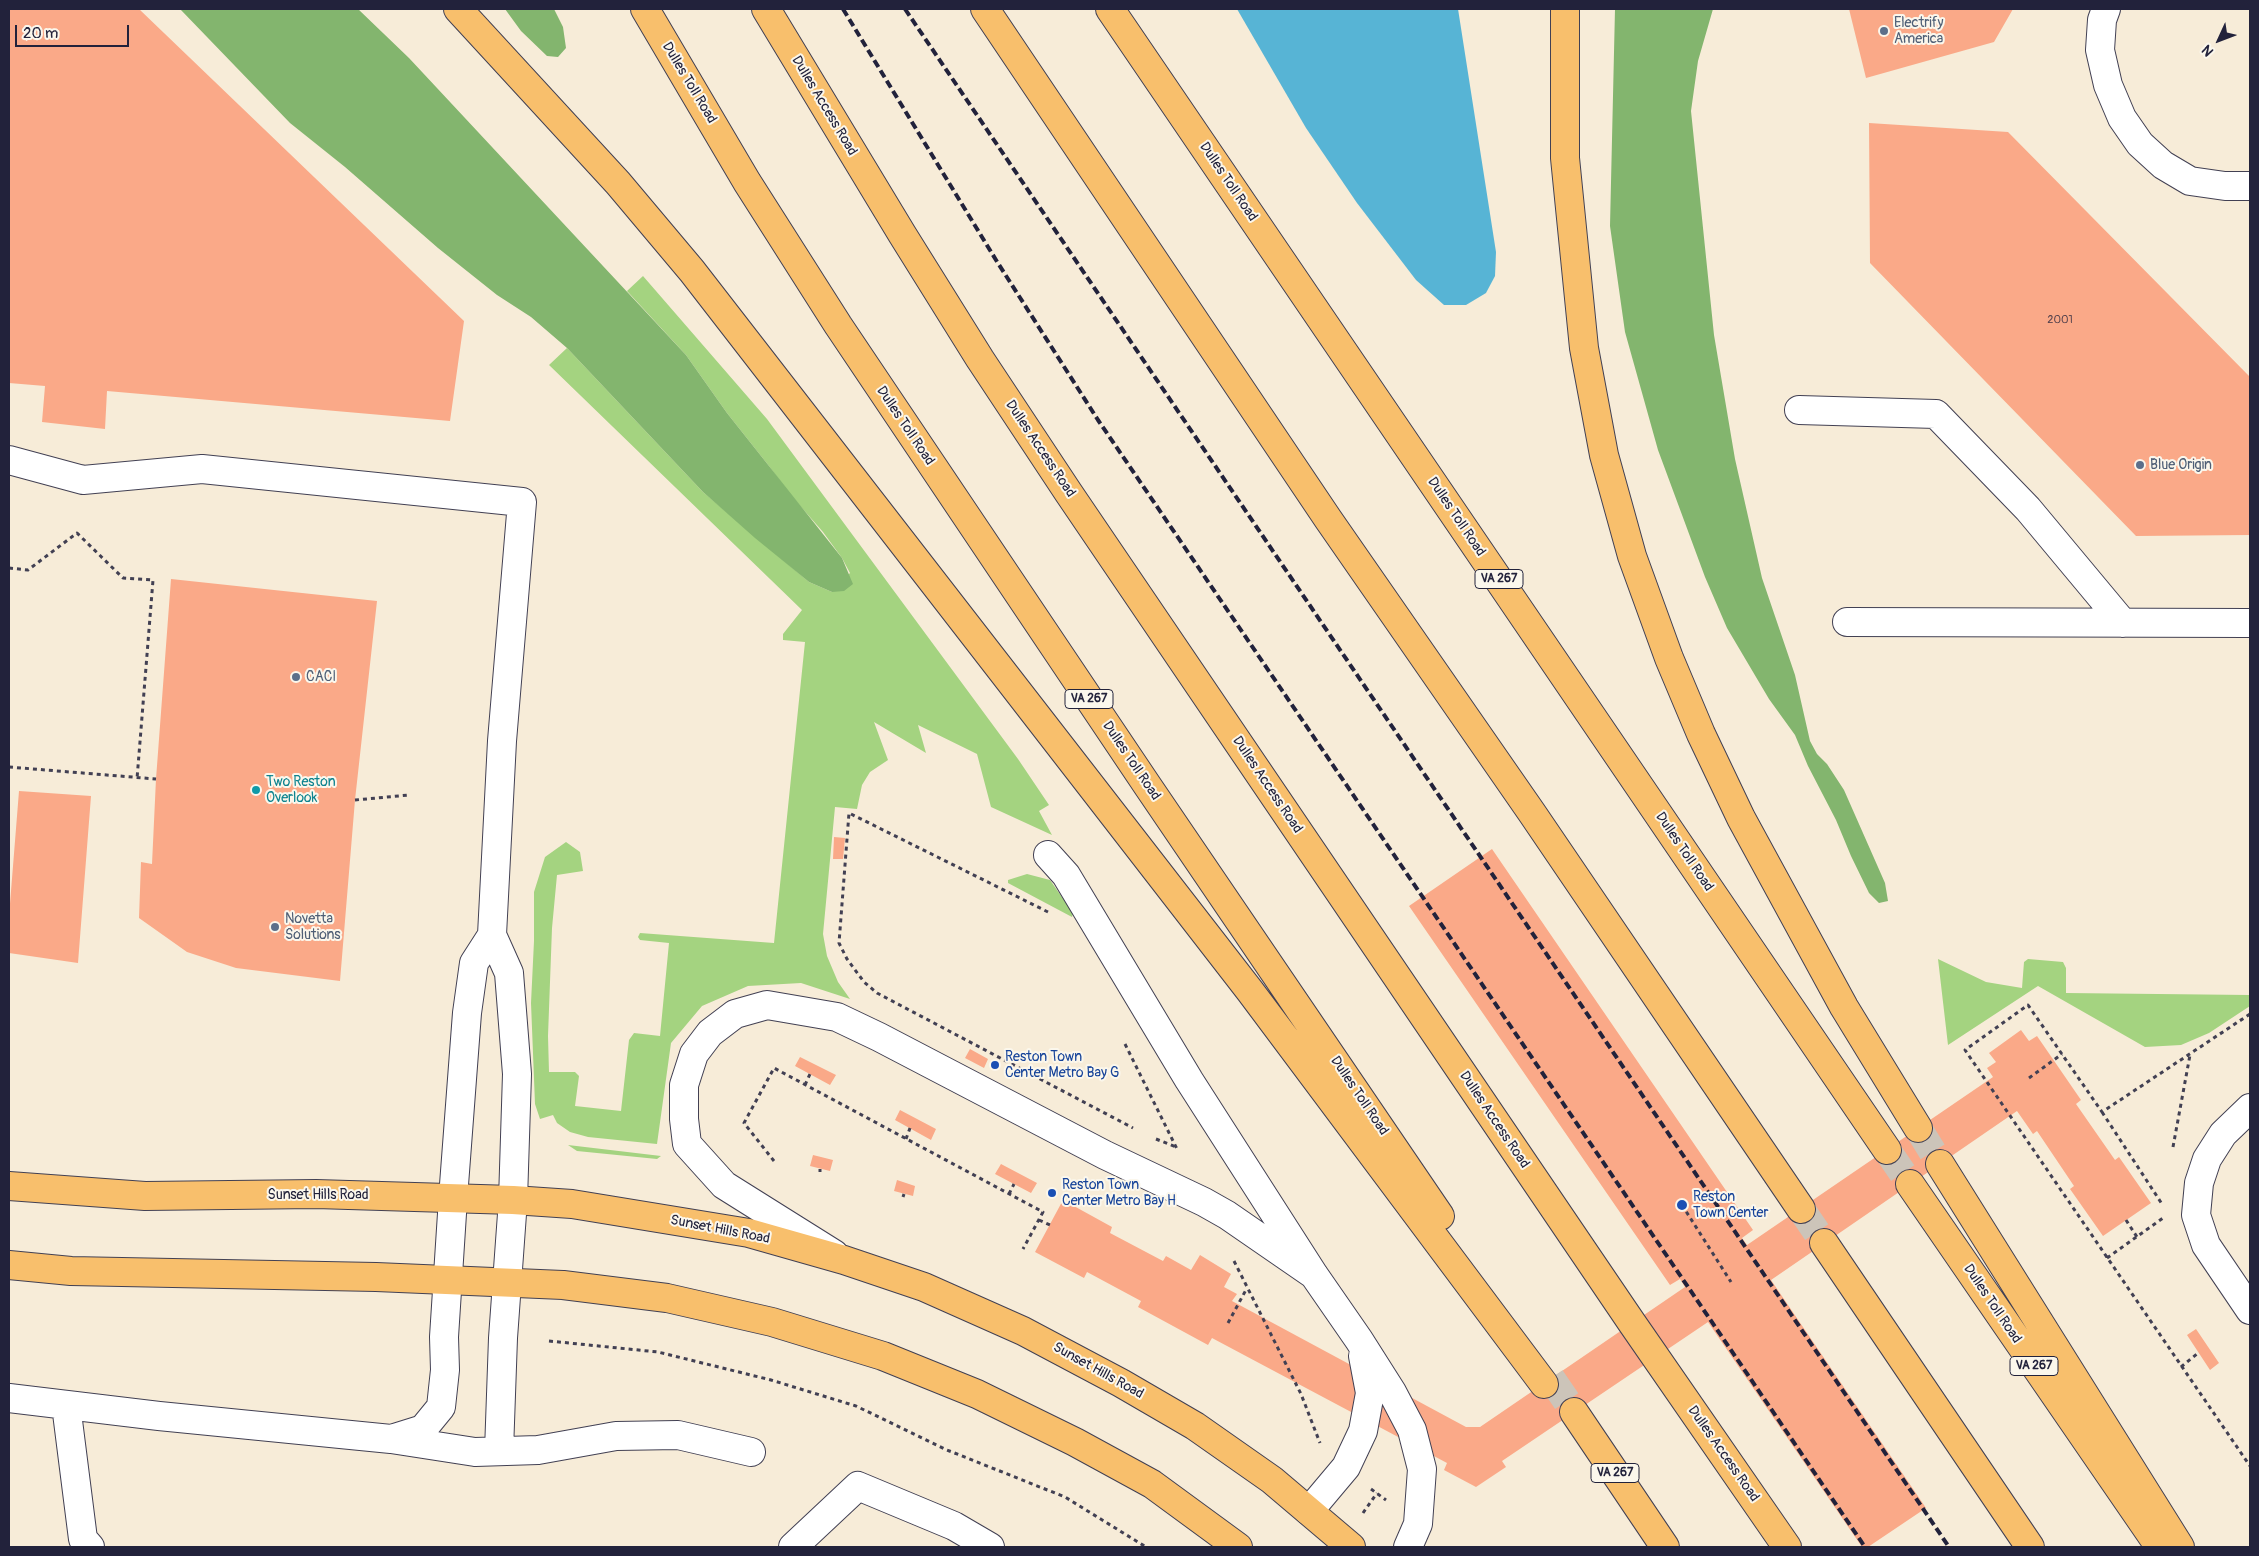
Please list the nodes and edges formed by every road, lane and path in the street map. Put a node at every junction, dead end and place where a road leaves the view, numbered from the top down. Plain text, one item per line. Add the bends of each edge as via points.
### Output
1 (458, 9) edge
2 (645, 9) edge
3 (766, 9) edge
4 (985, 9) edge
5 (1110, 9) edge
6 (1565, 9) edge
7 (2106, 9) edge
8 (2250, 186) edge
9 (1799, 410) dead end
10 (9, 460) edge
11 (9, 568) edge
12 (1847, 622) dead end
13 (2123, 623) junction
14 (2250, 624) edge
15 (9, 767) edge
16 (137, 779) junction
17 (156, 780) dead end
18 (409, 795) dead end
19 (355, 800) dead end
20 (1048, 854) dead end
21 (1050, 913) dead end
22 (492, 934) junction
23 (2250, 1014) edge
24 (1124, 1042) dead end
25 (2062, 1054) junction
26 (2190, 1054) junction
27 (810, 1074) dead end
28 (2029, 1078) dead end
29 (805, 1084) junction
30 (2250, 1108) edge
31 (2102, 1112) junction
32 (910, 1128) dead end
33 (1918, 1128) tunnel mouth
34 (1138, 1131) dead end
35 (1154, 1138) dead end
36 (906, 1139) junction
37 (1176, 1147) junction
38 (2173, 1149) dead end
39 (1887, 1150) tunnel mouth
40 (1180, 1155) dead end
41 (774, 1161) dead end
42 (1940, 1164) tunnel mouth
43 (1014, 1184) dead end
44 (1910, 1184) tunnel mouth
45 (9, 1186) edge
46 (1009, 1194) junction
47 (452, 1198) junction
48 (513, 1200) junction
49 (1682, 1205) dead end
50 (2163, 1207) dead end
51 (1801, 1208) tunnel mouth
52 (2168, 1215) dead end
53 (1039, 1220) junction
54 (2126, 1220) dead end
55 (1050, 1225) dead end
56 (2138, 1237) junction
57 (1824, 1243) tunnel mouth
58 (1023, 1249) dead end
59 (1230, 1255) dead end
60 (2107, 1258) junction
61 (844, 1260) junction
62 (9, 1265) edge
63 (1314, 1275) junction
64 (448, 1280) junction
65 (1731, 1282) dead end
66 (507, 1283) junction
67 (1247, 1288) junction
68 (2250, 1310) edge
69 (1228, 1323) dead end
70 (1360, 1340) junction
71 (549, 1341) dead end
72 (2198, 1353) dead end
73 (2181, 1367) junction
74 (9, 1398) edge
75 (66, 1405) junction
76 (1571, 1414) tunnel mouth
77 (391, 1439) junction
78 (1321, 1446) dead end
79 (499, 1451) junction
80 (751, 1452) dead end
81 (2250, 1463) edge
82 (1365, 1484) dead end
83 (1377, 1493) junction
84 (1386, 1501) dead end
85 (1309, 1511) junction
86 (1360, 1517) dead end
87 (1661, 1541) edge
88 (90, 1547) edge
89 (793, 1547) edge
90 (990, 1547) edge
91 (1146, 1547) edge
92 (1238, 1547) edge
93 (1351, 1547) edge
94 (1408, 1547) edge
95 (1787, 1547) edge
96 (2030, 1547) edge
97 (2160, 1547) edge
98 (2180, 1547) edge

1 - 2 main road, Dulles Toll Road / VA 267 via 618,183 692,271 1250,991 1547,1381 838,325 747,182
3 - 95 main road, Dulles Access Road via 912,251 1068,492
4 - 51 main road via 1328,519
5 - 39 main road, Dulles Toll Road / VA 267
6 - 33 main road via 1565,158 1584,348 1604,454 1632,556 1672,667 1742,818 1844,1007
7 - 8 lane via 2100,50 2108,85 2122,118 2140,144 2163,165 2190,181
9 - 13 lane via 1936,414 2028,509
10 - 22 lane via 83,480 202,469 522,502 502,741
11 - 16 path via 28,570 77,532 123,578 153,580
12 - 13 lane
13 - 14 lane
15 - 16 path
16 - 17 path
18 - 19 path
20 - 63 lane via 1066,876 1134,991
21 - 34 path via 848,813 839,943 864,982 877,992
22 - 47 lane via 474,963
22 - 48 lane via 509,973 517,1074
23 - 26 path
24 - 37 path
25 - 28 path
25 - 31 path
25 - 60 path via 2028,1005 1965,1050
26 - 31 path
26 - 38 path
27 - 29 path
29 - 36 path
29 - 41 path via 774,1068 744,1123
30 - 68 lane via 2223,1134 2207,1159 2199,1182 2196,1215 2206,1245
31 - 50 path
32 - 36 path
35 - 37 path
36 - 46 path
37 - 40 path
42 - 98 main road
43 - 46 path
44 - 97 main road, Dulles Toll Road / VA 267
45 - 47 main road, Sunset Hills Road via 144,1196 316,1194
46 - 53 path via 1043,1212
47 - 48 main road, Sunset Hills Road
47 - 64 lane
48 - 61 main road, Sunset Hills Road via 572,1204 749,1233
48 - 66 lane
49 - 65 path
52 - 56 path
53 - 55 path
53 - 58 path
54 - 56 path
56 - 60 path
57 - 96 main road
59 - 67 path
60 - 73 path
61 - 63 lane via 724,1185 687,1144 684,1085 694,1054 710,1033 735,1014 767,1004 837,1018 1204,1202
61 - 85 main road, Sunset Hills Road via 924,1287 1024,1331 1195,1426 1272,1480
62 - 64 main road via 71,1271
63 - 70 lane
64 - 66 main road
64 - 77 lane via 441,1406 423,1429
66 - 79 lane
66 - 92 main road via 563,1285 667,1298 772,1322 883,1356 977,1394 1076,1442 1152,1484
67 - 69 path
67 - 78 path via 1301,1394
70 - 85 lane via 1370,1393 1363,1432 1346,1467
70 - 94 lane via 1412,1430 1422,1470 1418,1524
71 - 91 path via 658,1352 771,1380 856,1406 947,1450 1065,1497
72 - 73 path
73 - 81 path
74 - 75 lane
75 - 77 lane
75 - 88 lane via 83,1539
76 - 87 main road
77 - 79 lane via 475,1452
79 - 80 lane via 538,1450 616,1436 678,1435
82 - 83 path
83 - 84 path
83 - 86 path
85 - 93 main road, Sunset Hills Road
89 - 90 lane via 858,1486 954,1526

